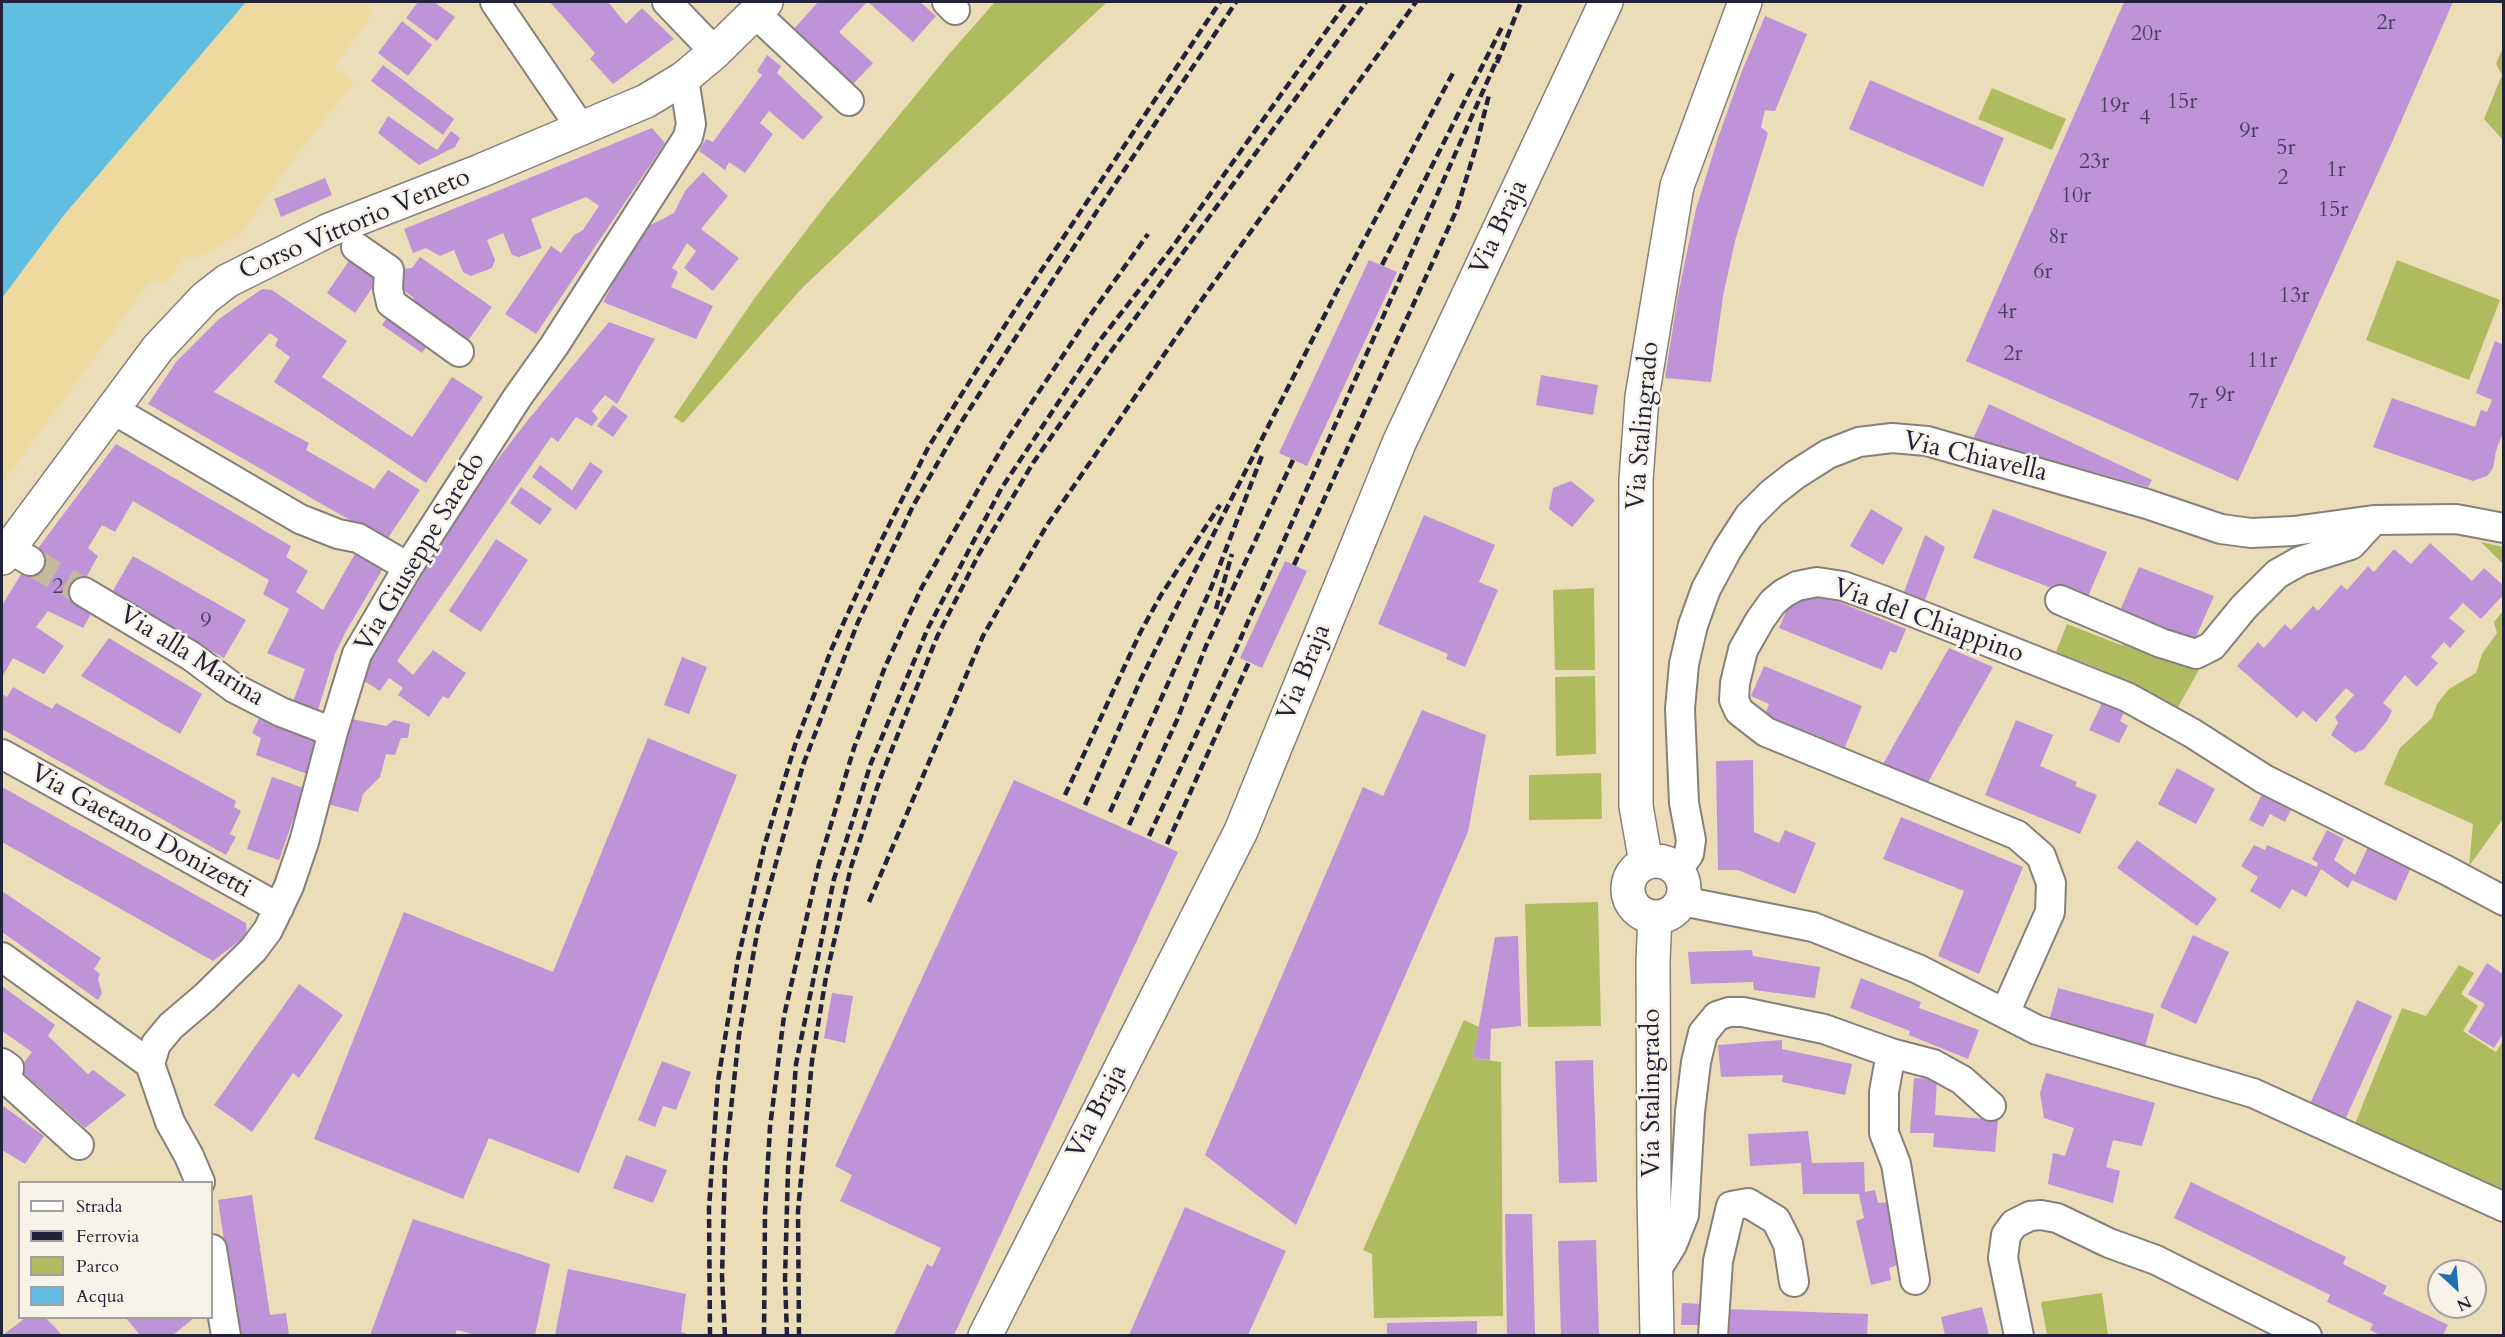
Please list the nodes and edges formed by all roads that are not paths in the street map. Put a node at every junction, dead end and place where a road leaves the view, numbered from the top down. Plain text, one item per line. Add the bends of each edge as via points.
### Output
1 (495, 2) edge
2 (668, 2) edge
3 (1606, 2) edge
4 (1745, 2) edge
5 (760, 7) edge
6 (716, 52) junction
7 (684, 78) junction
8 (849, 101) dead end
9 (581, 128) junction
10 (356, 247) dead end
11 (459, 352) dead end
12 (112, 409) junction
13 (2374, 520) junction
14 (2504, 528) edge
15 (13, 556) edge
16 (408, 567) junction
17 (84, 592) tunnel mouth
18 (2060, 600) dead end
19 (333, 732) junction
20 (2, 754) edge
21 (1646, 863) junction
22 (1671, 896) junction
23 (2504, 901) edge
24 (279, 908) junction
25 (2, 957) edge
26 (2005, 1013) junction
27 (1891, 1053) junction
28 (2, 1063) edge
29 (150, 1064) junction
30 (1991, 1106) dead end
31 (79, 1145) dead end
32 (200, 1181) edge
33 (2504, 1207) edge
34 (213, 1255) edge
35 (1657, 1269) junction
36 (1915, 1280) dead end
37 (1794, 1282) dead end
38 (226, 1335) edge
39 (985, 1335) edge
40 (1657, 1335) edge
41 (1713, 1335) edge
42 (2019, 1335) edge
43 (2307, 1335) edge

1 - 9 street
2 - 6 street
3 - 39 main road, Via Braja via 1399,443 1241,831
4 - 21 main road, Via Stalingrado via 1677,186 1642,396 1636,480 1636,806
5 - 6 main road, Corso Vittorio Veneto
5 - 8 street
6 - 7 main road, Corso Vittorio Veneto
7 - 9 main road, Corso Vittorio Veneto via 646,101
7 - 16 street, Via Giuseppe Saredo via 691,124 688,137
9 - 12 main road, Corso Vittorio Veneto via 329,230 227,280 158,348
10 - 11 street via 389,270 391,303
12 - 15 main road, Corso Vittorio Veneto
12 - 16 street via 300,519 358,538
13 - 14 street, Via Chiavella via 2456,519
13 - 18 street via 2352,545 2300,561 2277,574 2212,646 2196,654
13 - 22 street, Via Chiavella via 2272,533 2231,531 1927,441 1892,438 1859,442 1828,454 1772,493 1749,516 1706,589 1684,664 1680,709 1684,803 1691,840
16 - 19 street, Via Giuseppe Saredo via 357,654
17 - 19 street, Via alla Marina via 191,656 234,688
19 - 24 street, Via Giuseppe Saredo via 304,842
20 - 24 street, Via Gaetano Donizetti
21 - 22 main road via 1663,861
21 - 22 main road via 1632,874 1628,892 1637,909
22 - 26 street via 1813,927 1918,969
22 - 35 main road, Via Stalingrado via 1653,960
23 - 26 street, Via del Chiappino via 2264,779 2127,697 1843,586 1817,582 1797,586 1773,602 1743,650 1735,683 1734,700 1739,711 1766,732 2018,835 2041,856 2050,883 2050,912
24 - 29 street, Via Giuseppe Saredo via 253,950 156,1044
25 - 29 street
26 - 33 street via 2037,1030 2253,1093
27 - 30 street, Via Stalingrado via 1949,1071
27 - 35 street, Via Stalingrado via 1824,1029 1743,1012 1729,1012 1709,1023 1703,1033 1694,1079 1684,1215
27 - 36 street via 1884,1092 1884,1133 1896,1164
28 - 31 street via 9,1068 7,1080
29 - 32 street via 170,1122
34 - 38 street
35 - 40 main road, Via Stalingrado
37 - 41 street via 1788,1244 1776,1220 1748,1203 1731,1206 1718,1260
42 - 43 street via 2003,1258 2006,1235 2014,1224 2041,1215 2057,1218 2156,1260

